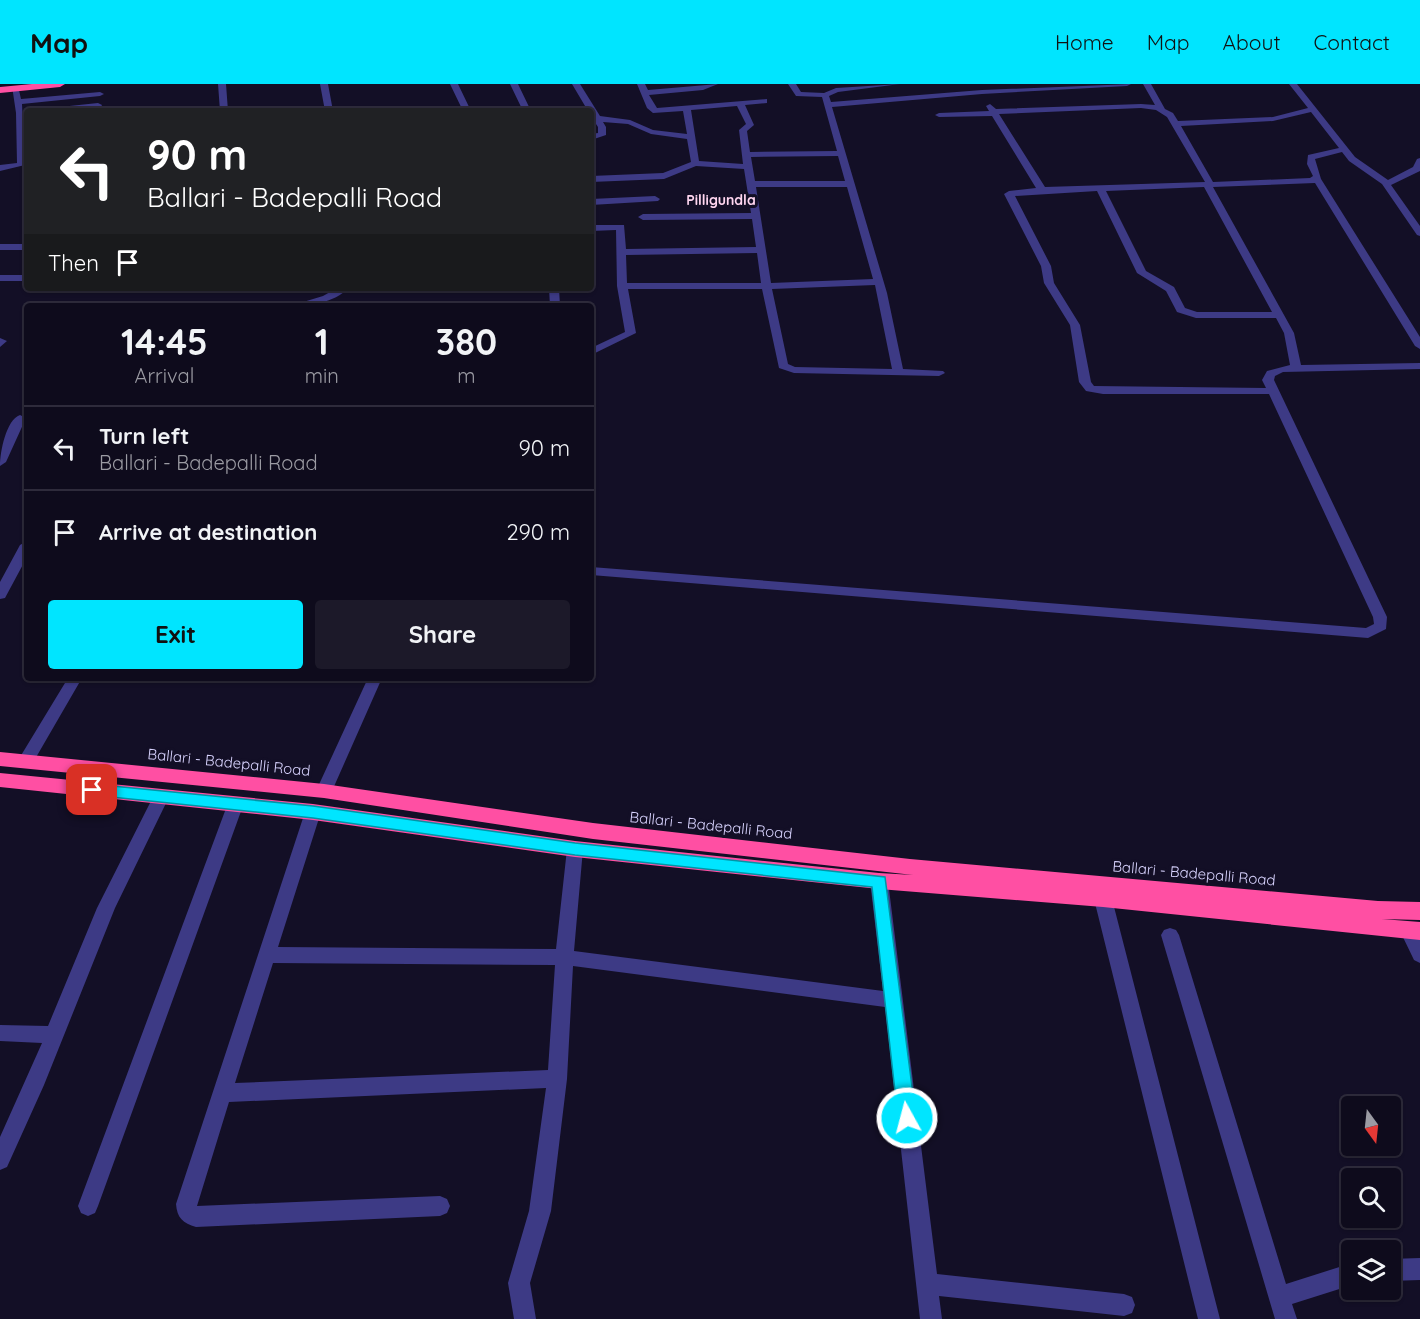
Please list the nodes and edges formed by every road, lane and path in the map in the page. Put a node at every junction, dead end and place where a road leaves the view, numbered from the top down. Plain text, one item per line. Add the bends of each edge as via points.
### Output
1 (60, 84) edge
2 (222, 84) edge
3 (324, 84) edge
4 (454, 84) edge
5 (514, 84) edge
6 (576, 84) edge
7 (641, 84) edge
8 (714, 84) edge
9 (792, 84) edge
10 (896, 84) edge
11 (975, 84) edge
12 (1127, 84) edge
13 (1147, 84) edge
14 (1293, 84) edge
15 (18, 86) edge
16 (0, 88) edge
17 (982, 92) junction
18 (100, 93) dead end
19 (644, 93) junction
20 (825, 94) junction
21 (764, 101) dead end
22 (18, 102) junction
23 (740, 104) junction
24 (98, 105) dead end
25 (829, 105) junction
26 (70, 108) edge
27 (225, 108) edge
28 (328, 108) edge
29 (466, 108) edge
30 (526, 108) edge
31 (589, 108) edge
32 (687, 108) junction
33 (1314, 109) junction
34 (1162, 110) junction
35 (994, 112) junction
36 (23, 113) edge
37 (939, 116) dead end
38 (595, 118) edge
39 (24, 124) edge
40 (1176, 124) junction
41 (24, 135) edge
42 (594, 136) edge
43 (690, 137) junction
44 (24, 147) edge
45 (1344, 148) junction
46 (843, 153) junction
47 (746, 155) junction
48 (1420, 161) edge
49 (695, 163) junction
50 (24, 165) edge
51 (748, 167) junction
52 (0, 168) edge
53 (594, 179) edge
54 (1317, 179) junction
55 (751, 184) junction
56 (852, 184) junction
57 (1386, 184) junction
58 (1209, 185) junction
59 (1100, 188) junction
60 (1042, 190) junction
61 (655, 199) dead end
62 (594, 202) edge
63 (757, 216) junction
64 (643, 217) dead end
65 (594, 228) edge
66 (1420, 233) edge
67 (0, 247) edge
68 (24, 248) edge
69 (762, 250) junction
70 (622, 252) junction
71 (0, 278) edge
72 (24, 278) edge
73 (879, 282) junction
74 (622, 286) junction
75 (767, 286) junction
76 (339, 291) edge
77 (308, 303) edge
78 (1280, 315) junction
79 (1420, 346) edge
80 (594, 351) edge
81 (1420, 366) edge
82 (1296, 368) junction
83 (898, 372) junction
84 (939, 373) dead end
85 (1272, 391) junction
86 (20, 418) dead end
87 (0, 462) edge
88 (24, 550) edge
89 (594, 571) edge
90 (0, 595) edge
91 (73, 681) edge
92 (374, 681) edge
93 (0, 759) edge
94 (25, 762) junction
95 (0, 780) edge
96 (324, 791) junction
97 (161, 797) junction
98 (236, 803) junction
99 (313, 812) junction
100 (575, 849) junction
101 (879, 881) junction
102 (1103, 898) junction
103 (1420, 911) edge
104 (1415, 931) edge
105 (1170, 935) dead end
106 (265, 955) junction
107 (1420, 955) edge
108 (564, 957) junction
109 (893, 1000) junction
110 (0, 1033) edge
111 (54, 1035) junction
112 (557, 1079) junction
113 (221, 1093) junction
114 (0, 1160) edge
115 (87, 1206) dead end
116 (440, 1206) dead end
117 (1420, 1269) edge
118 (1401, 1270) edge
119 (1341, 1278) edge
120 (927, 1284) junction
121 (1279, 1298) junction
122 (1124, 1305) dead end
123 (525, 1319) edge
124 (931, 1319) edge
125 (1209, 1319) edge
126 (1286, 1319) edge

1 - 15 highway
2 - 27 street
3 - 28 street
4 - 29 street
5 - 30 street
6 - 31 street
7 - 19 street
8 - 19 street
9 - 20 street via 800,94
10 - 20 street
11 - 17 street
12 - 17 street
13 - 34 street
14 - 33 street
15 - 16 highway
15 - 22 street
17 - 25 street
17 - 35 street
18 - 22 street
19 - 32 street via 654,110
20 - 25 street
21 - 23 street
22 - 36 street
23 - 32 street
23 - 47 street via 750,125 742,131
24 - 26 street
25 - 46 street
32 - 43 street
33 - 40 street via 1273,119
33 - 45 street
34 - 35 street via 1141,106
34 - 40 street
35 - 37 street
35 - 60 street
36 - 39 street
38 - 42 street via 603,134
38 - 43 street
39 - 41 street
40 - 58 street
41 - 44 street
43 - 49 street
44 - 50 street
45 - 54 street via 1311,158
45 - 57 street via 1354,162
46 - 47 street
46 - 56 street
47 - 51 street
48 - 57 street via 1416,169
49 - 51 street
49 - 53 street via 664,176
50 - 52 street
51 - 55 street
54 - 58 street
54 - 79 street
55 - 56 street
55 - 63 street
56 - 73 street
57 - 66 street
58 - 59 street
58 - 78 street
59 - 60 street
59 - 78 street via 1142,273 1170,289 1181,310 1196,315
60 - 85 street via 1016,191 1009,196 1046,266 1049,283 1075,325 1085,382 1090,389
61 - 62 street
63 - 64 street
63 - 69 street
65 - 70 street via 621,227
67 - 68 street
69 - 70 street
69 - 75 street
70 - 74 street
71 - 72 street
73 - 75 street
73 - 83 street
74 - 75 street
74 - 80 street via 631,333
75 - 83 street via 785,368
76 - 77 street
78 - 82 street via 1291,338
81 - 82 street
82 - 85 street via 1272,372 1268,380
83 - 84 street
85 - 89 street via 1380,617 1381,626 1376,631 1353,633
86 - 87 street
88 - 90 street
91 - 94 street
92 - 96 street
93 - 94 highway, Ballari - Badepalli Road
94 - 96 highway, Ballari - Badepalli Road
95 - 97 highway
96 - 103 highway, Ballari - Badepalli Road via 593,831 888,864
97 - 98 highway
97 - 111 street via 106,908
98 - 99 highway
98 - 115 street
99 - 100 highway
99 - 106 street
100 - 101 highway
100 - 108 street
101 - 102 highway
101 - 109 street
102 - 104 highway
102 - 125 street
104 - 107 street
105 - 121 street
106 - 108 street
106 - 113 street
108 - 109 street
108 - 112 street
109 - 120 street
110 - 111 street
111 - 114 street
112 - 113 street
112 - 123 street via 540,1211 519,1283
113 - 116 street via 186,1204 190,1215
117 - 118 street
119 - 121 street
120 - 122 street
120 - 124 street
121 - 126 street

